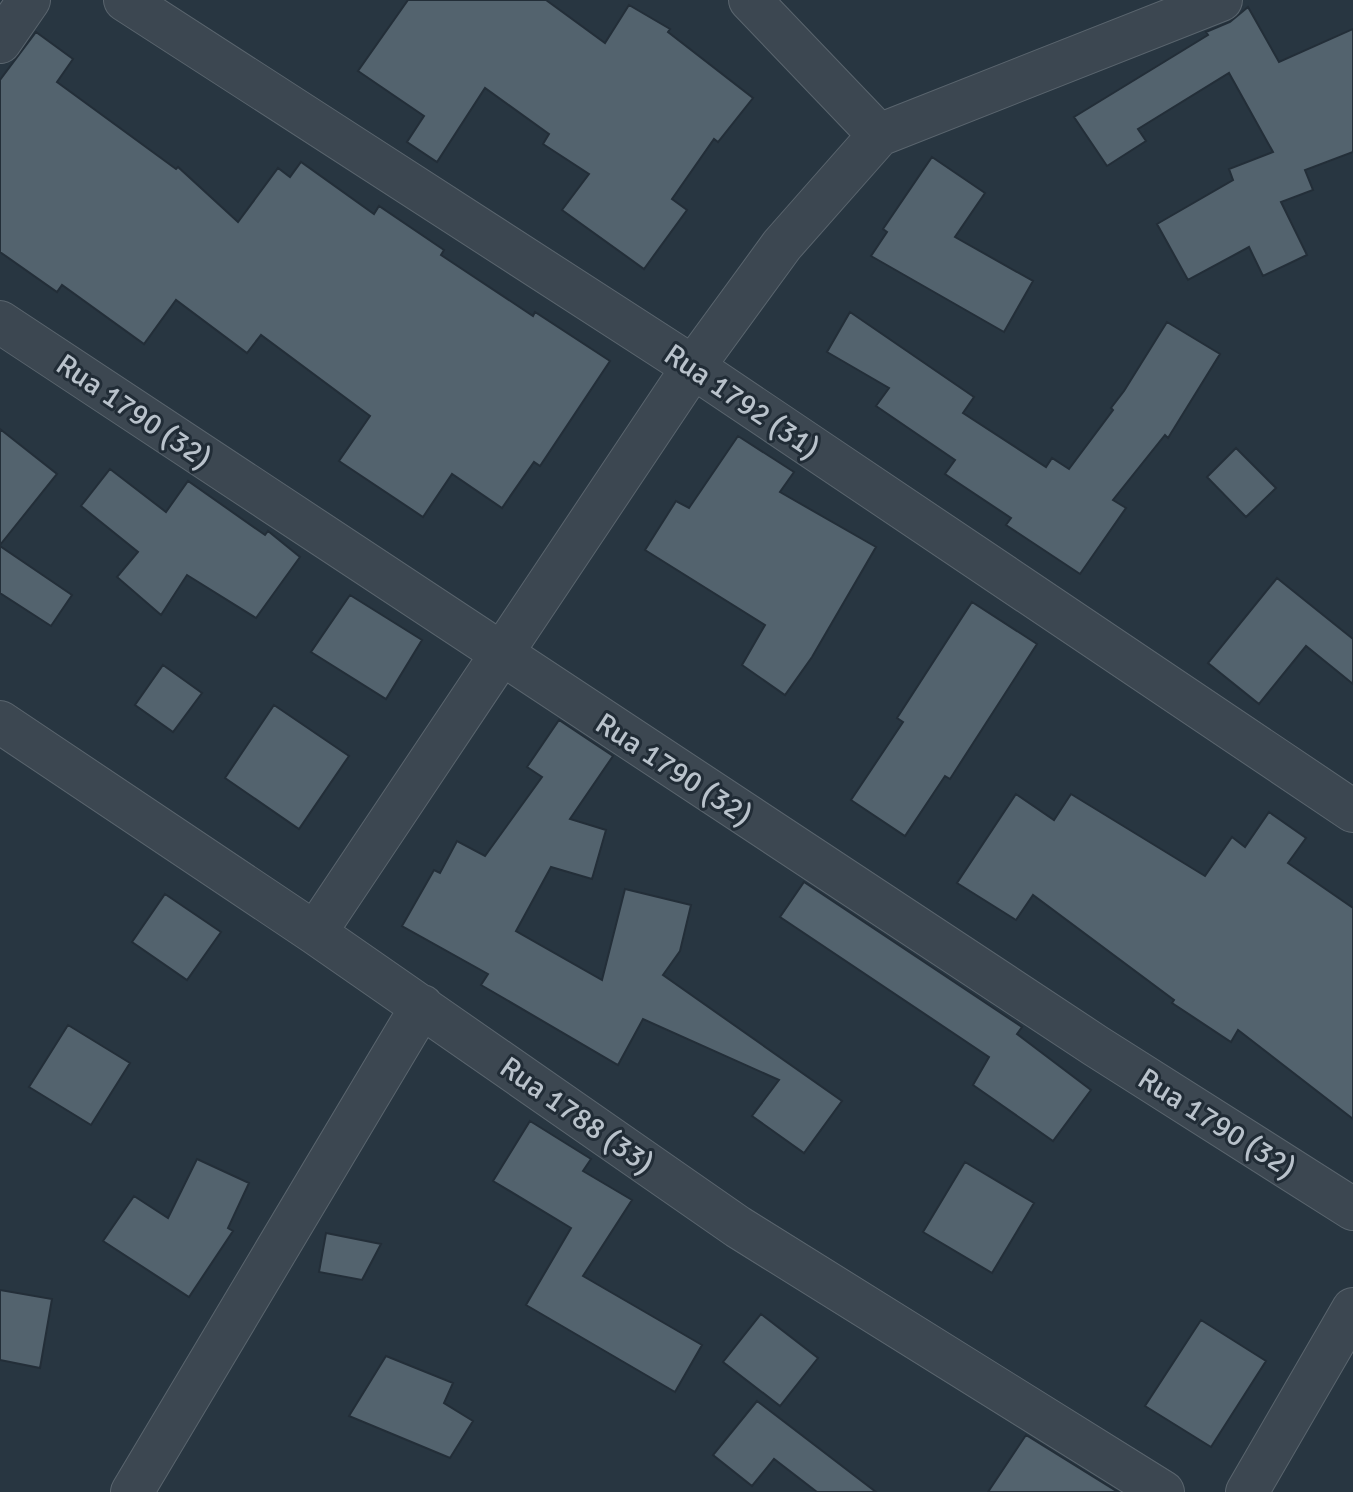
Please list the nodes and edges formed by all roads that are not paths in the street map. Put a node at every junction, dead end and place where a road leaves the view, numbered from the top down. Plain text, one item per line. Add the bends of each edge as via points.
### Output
1 (29, 0) edge
2 (125, 0) edge
3 (750, 0) edge
4 (1221, 0) edge
5 (0, 42) edge
6 (879, 135) junction
7 (0, 322) edge
8 (693, 367) junction
9 (499, 654) junction
10 (0, 722) edge
11 (1353, 811) edge
12 (315, 933) junction
13 (422, 1006) junction
14 (1353, 1209) edge
15 (1353, 1309) edge
16 (132, 1492) edge
17 (1163, 1492) edge
18 (1247, 1492) edge

1 - 5 street
2 - 8 street, Rua 1792 (31)
3 - 6 street
4 - 6 street
6 - 8 street via 782,245
7 - 9 street, Rua 1790 (32)
8 - 9 street
8 - 11 street, Rua 1792 (31)
9 - 12 street
9 - 14 street, Rua 1790 (32)
10 - 12 street, Rua 1788 (33)
12 - 13 street, Rua 1788 (33)
13 - 16 street
13 - 17 street, Rua 1788 (33) via 738,1227
15 - 18 street

